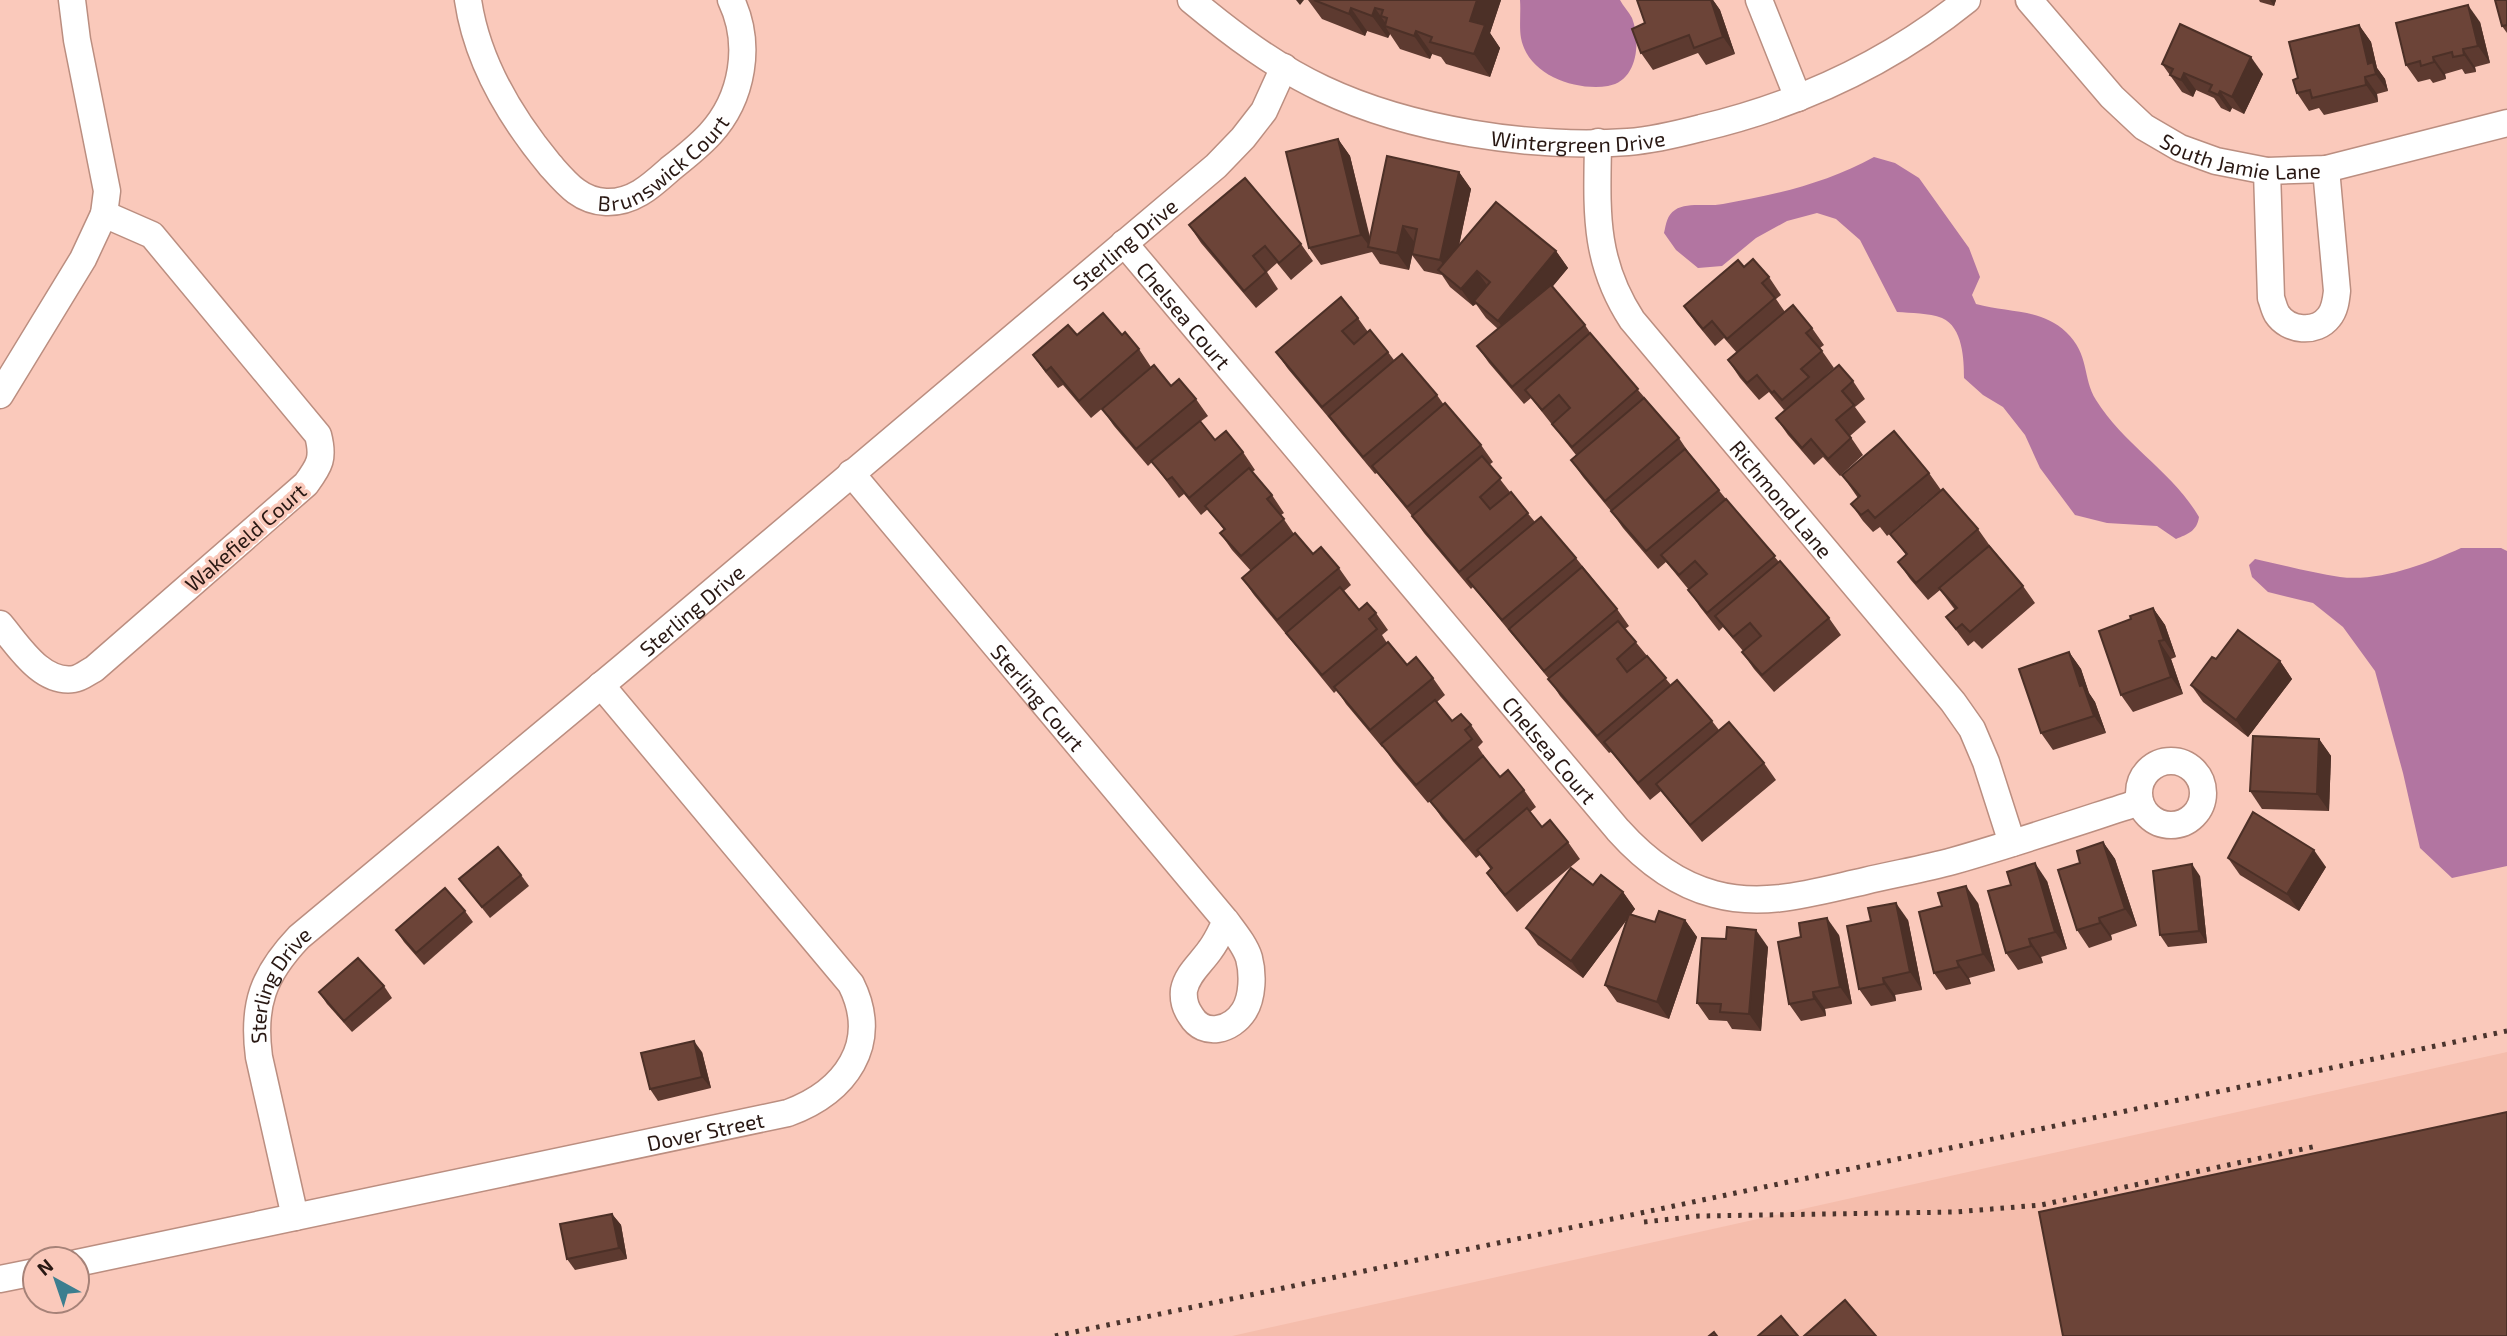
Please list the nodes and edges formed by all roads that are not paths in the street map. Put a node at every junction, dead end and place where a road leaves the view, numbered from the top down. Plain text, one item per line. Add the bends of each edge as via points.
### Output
1 (72, 0) edge
2 (468, 0) edge
3 (731, 0) edge
4 (1191, 0) edge
5 (1759, 0) edge
6 (1967, 0) edge
7 (2029, 0) edge
8 (1284, 67) junction
9 (1798, 98) junction
10 (2507, 123) edge
11 (1598, 142) junction
12 (2326, 169) junction
13 (2267, 171) junction
14 (104, 214) junction
15 (1124, 243) junction
16 (0, 395) edge
17 (851, 473) junction
18 (0, 624) edge
19 (601, 685) junction
20 (2140, 802) dead end
21 (2012, 843) junction
22 (1226, 921) dead end
23 (295, 1217) junction
24 (91, 1260) edge
25 (21, 1275) edge
26 (0, 1279) edge

1 - 14 street via 107,191
2 - 3 street, Brunswick Court via 483,55 528,139 571,189 605,202 624,201 643,192 711,133 726,113 743,64 742,38
4 - 8 street, Wintergreen Drive
5 - 9 street
6 - 9 street, Wintergreen Drive via 1879,61
7 - 13 street, South Jamie Lane via 2112,97 2144,127 2216,162
8 - 11 street, Wintergreen Drive via 1322,89 1408,120 1512,138
8 - 15 street, Sterling Drive via 1264,111 1243,138
9 - 11 street, Wintergreen Drive via 1681,133
10 - 12 street, South Jamie Lane
11 - 21 street, Richmond Lane via 1600,242 1619,300 1953,702 1972,729 1986,762
12 - 13 street, South Jamie Lane
12 - 13 street via 2337,291 2329,318 2315,328 2286,323 2271,298
14 - 16 street via 83,259
14 - 18 street, Wakefield Court via 152,236 311,426 322,452 317,470 306,484 77,679 44,673
15 - 17 street, Sterling Drive
15 - 21 street, Chelsea Court via 1618,830 1662,870 1714,894 1780,900
17 - 19 street, Sterling Drive
17 - 22 street, Sterling Court
19 - 23 street, Sterling Drive via 278,959 265,985 256,1031
19 - 23 street, Dover Street via 851,984 862,1016 853,1065 823,1097 788,1113
20 - 21 street, Chelsea Court
23 - 24 street, Dover Street
25 - 26 street

